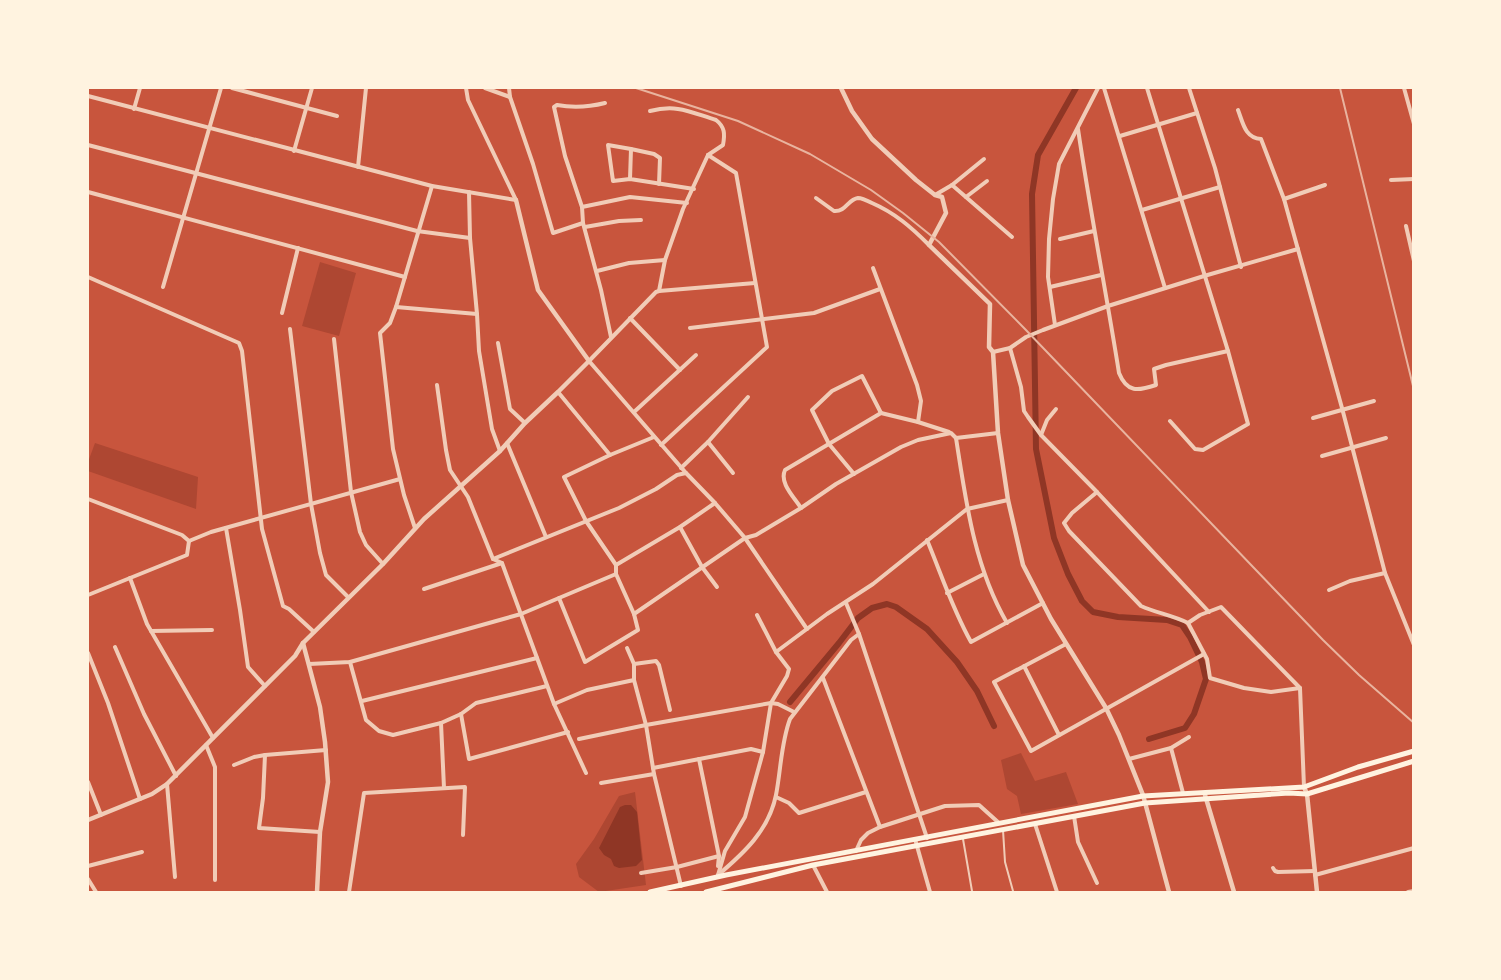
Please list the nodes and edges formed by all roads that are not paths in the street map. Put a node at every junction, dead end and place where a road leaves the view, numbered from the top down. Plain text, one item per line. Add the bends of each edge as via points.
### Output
1 (140, 88) edge
2 (220, 88) edge
3 (232, 88) edge
4 (312, 88) edge
5 (366, 88) edge
6 (466, 88) edge
7 (485, 88) edge
8 (509, 88) edge
9 (843, 88) edge
10 (1098, 88) edge
11 (1104, 88) edge
12 (1147, 88) edge
13 (1189, 88) edge
14 (1404, 88) edge
15 (88, 96) edge
16 (510, 97) junction
17 (605, 103) dead end
18 (306, 108) junction
19 (134, 109) junction
20 (1238, 110) dead end
21 (650, 112) dead end
22 (1197, 113) junction
23 (337, 116) dead end
24 (1412, 116) edge
25 (1414, 124) edge
26 (1158, 125) junction
27 (209, 129) junction
28 (1078, 129) junction
29 (1120, 136) junction
30 (88, 146) edge
31 (631, 150) junction
32 (294, 151) junction
33 (708, 156) junction
34 (984, 159) dead end
35 (358, 167) junction
36 (197, 174) junction
37 (630, 179) junction
38 (1414, 179) edge
39 (1391, 180) dead end
40 (986, 181) dead end
41 (659, 184) junction
42 (952, 185) junction
43 (1326, 185) dead end
44 (432, 186) junction
45 (1220, 187) junction
46 (694, 189) junction
47 (88, 192) edge
48 (469, 192) junction
49 (935, 195) junction
50 (966, 197) junction
51 (816, 198) dead end
52 (1180, 199) junction
53 (1284, 199) junction
54 (516, 200) junction
55 (687, 203) junction
56 (582, 207) junction
57 (1142, 210) junction
58 (184, 218) junction
59 (640, 220) dead end
60 (584, 225) junction
61 (1406, 226) dead end
62 (417, 231) junction
63 (1094, 231) junction
64 (1012, 237) dead end
65 (470, 238) junction
66 (1060, 239) dead end
67 (929, 246) junction
68 (298, 248) junction
69 (1298, 249) junction
70 (665, 260) junction
71 (1414, 261) edge
72 (1241, 267) junction
73 (873, 268) dead end
74 (597, 271) junction
75 (1101, 275) junction
76 (405, 276) junction
77 (1204, 276) junction
78 (88, 277) edge
79 (755, 283) junction
80 (164, 287) dead end
81 (1050, 287) junction
82 (1166, 288) junction
83 (880, 289) junction
84 (660, 291) junction
85 (1108, 306) junction
86 (396, 307) junction
87 (282, 313) dead end
88 (478, 314) junction
89 (630, 318) junction
90 (762, 319) junction
91 (1055, 325) junction
92 (690, 328) dead end
93 (290, 329) dead end
94 (610, 337) junction
95 (334, 339) dead end
96 (498, 343) dead end
97 (1010, 348) junction
98 (1228, 351) junction
99 (993, 352) junction
100 (696, 355) dead end
101 (589, 361) junction
102 (680, 370) junction
103 (437, 385) dead end
104 (558, 392) junction
105 (748, 397) dead end
106 (1374, 401) dead end
107 (1342, 408) junction
108 (1056, 409) dead end
109 (634, 412) junction
110 (881, 413) junction
111 (1313, 418) dead end
112 (1170, 421) dead end
113 (918, 422) junction
114 (525, 423) junction
115 (951, 433) junction
116 (998, 433) junction
117 (1041, 435) junction
118 (654, 437) junction
119 (956, 438) junction
120 (1386, 438) dead end
121 (708, 442) junction
122 (507, 443) junction
123 (829, 444) junction
124 (661, 445) junction
125 (1353, 448) junction
126 (500, 451) junction
127 (610, 455) junction
128 (1322, 456) dead end
129 (681, 468) junction
130 (686, 473) junction
131 (733, 473) dead end
132 (854, 474) junction
133 (400, 479) junction
134 (461, 486) junction
135 (351, 492) junction
136 (1097, 492) junction
137 (88, 499) edge
138 (1008, 500) junction
139 (715, 503) junction
140 (311, 504) junction
141 (801, 508) junction
142 (967, 509) junction
143 (261, 518) junction
144 (586, 521) junction
145 (680, 527) junction
146 (226, 528) junction
147 (415, 528) junction
148 (546, 537) junction
149 (745, 538) junction
150 (927, 540) junction
151 (189, 541) junction
152 (493, 559) junction
153 (502, 563) junction
154 (383, 564) junction
155 (616, 565) junction
156 (702, 567) junction
157 (1384, 573) junction
158 (616, 574) junction
159 (984, 574) junction
160 (130, 578) junction
161 (717, 587) dead end
162 (424, 589) dead end
163 (1329, 590) dead end
164 (947, 593) junction
165 (88, 595) edge
166 (348, 597) junction
167 (559, 598) junction
168 (846, 603) junction
169 (1043, 603) junction
170 (1209, 612) junction
171 (521, 614) junction
172 (634, 614) junction
173 (757, 615) dead end
174 (1007, 622) junction
175 (1188, 622) junction
176 (807, 629) junction
177 (212, 630) dead end
178 (151, 631) junction
179 (314, 632) junction
180 (858, 632) junction
181 (303, 643) junction
182 (1066, 644) junction
183 (1414, 644) edge
184 (115, 646) dead end
185 (627, 648) dead end
186 (776, 652) junction
187 (88, 653) edge
188 (1204, 654) junction
189 (537, 658) junction
190 (350, 662) junction
191 (309, 664) junction
192 (634, 664) junction
193 (1024, 666) junction
194 (823, 678) junction
195 (634, 680) junction
196 (265, 686) junction
197 (547, 686) junction
198 (1300, 688) junction
199 (362, 701) junction
200 (771, 703) junction
201 (554, 704) junction
202 (1106, 708) junction
203 (670, 710) dead end
204 (792, 711) junction
205 (461, 714) junction
206 (441, 723) junction
207 (646, 725) junction
208 (568, 732) junction
209 (1059, 735) junction
210 (1189, 737) dead end
211 (213, 738) junction
212 (579, 738) dead end
213 (206, 745) junction
214 (1171, 748) junction
215 (326, 750) junction
216 (1414, 750) edge
217 (763, 752) junction
218 (265, 754) junction
219 (699, 759) junction
220 (1129, 759) junction
221 (1414, 761) edge
222 (234, 765) dead end
223 (653, 768) junction
224 (586, 773) dead end
225 (654, 774) junction
226 (176, 776) junction
227 (88, 782) edge
228 (600, 783) dead end
229 (167, 784) junction
230 (1304, 787) junction
231 (444, 788) junction
232 (866, 792) junction
233 (1204, 792) junction
234 (1183, 793) junction
235 (1307, 794) junction
236 (1143, 796) junction
237 (776, 797) junction
238 (1206, 798) junction
239 (140, 799) junction
240 (1145, 803) junction
241 (919, 814) junction
242 (100, 815) junction
243 (1074, 816) junction
244 (88, 820) edge
245 (1035, 824) junction
246 (880, 827) junction
247 (1001, 827) junction
248 (320, 832) junction
249 (463, 835) dead end
250 (963, 836) junction
251 (927, 838) junction
252 (916, 842) junction
253 (1414, 848) edge
254 (856, 851) junction
255 (142, 852) dead end
256 (719, 856) junction
257 (810, 859) junction
258 (813, 865) junction
259 (88, 866) edge
260 (677, 867) junction
261 (1273, 868) dead end
262 (641, 873) dead end
263 (1315, 873) junction
264 (718, 875) junction
265 (726, 875) junction
266 (175, 876) dead end
267 (88, 879) edge
268 (215, 880) dead end
269 (1097, 884) dead end
270 (681, 886) junction
271 (972, 891) dead end
272 (1013, 891) dead end
273 (1414, 891) edge
274 (96, 892) edge
275 (317, 892) edge
276 (349, 892) edge
277 (650, 892) edge
278 (683, 892) edge
279 (706, 892) edge
280 (713, 892) edge
281 (827, 892) edge
282 (930, 892) edge
283 (1057, 892) edge
284 (1170, 892) edge
285 (1234, 892) edge
286 (1317, 892) edge
287 (1408, 892) edge

1 - 19 street
2 - 27 street
3 - 18 street
4 - 18 street
5 - 35 street
6 - 54 street via 468,100
7 - 16 street
8 - 16 street
9 - 49 street via 852,111 872,140
10 - 28 street
11 - 29 street
12 - 26 street
13 - 22 street
14 - 24 street
15 - 19 street
16 - 60 street via 553,233
17 - 56 street via 573,107 556,105 554,108
18 - 23 street
18 - 32 street
19 - 27 street
20 - 53 street via 1246,133 1261,139
21 - 33 street via 680,108 716,120 723,127 724,138 722,145
22 - 26 street
22 - 45 street
24 - 25 street
26 - 29 street
26 - 52 street
27 - 32 street
27 - 36 street
28 - 63 street
28 - 81 street via 1059,164 1049,239
29 - 57 street
30 - 36 street
31 - 37 street
31 - 37 street via 608,145 613,180
31 - 41 street via 660,158
32 - 35 street
33 - 46 street
33 - 79 street via 736,172
34 - 42 street
35 - 44 street
36 - 58 street
36 - 62 street
37 - 41 street
38 - 39 street
40 - 50 street
41 - 46 street
42 - 49 street
42 - 50 street
43 - 53 street
44 - 48 street
44 - 62 street
45 - 52 street
45 - 72 street
46 - 55 street
47 - 58 street
48 - 54 street
48 - 65 street
49 - 67 street via 942,197 946,213
50 - 64 street
51 - 67 street via 834,211 843,210 860,198 885,208
52 - 57 street
52 - 77 street
53 - 69 street
54 - 101 street via 538,290
55 - 56 street via 630,197
55 - 70 street
56 - 60 street
57 - 82 street
58 - 68 street
58 - 80 street
59 - 60 street
60 - 74 street
61 - 71 street
62 - 65 street
62 - 76 street
63 - 66 street
63 - 75 street
65 - 88 street
67 - 99 street via 990,304 989,347
68 - 76 street
68 - 87 street
69 - 72 street
69 - 107 street
70 - 74 street via 629,263
70 - 84 street
72 - 77 street
73 - 83 street
74 - 94 street
75 - 81 street
75 - 85 street
76 - 86 street
77 - 82 street
77 - 98 street
78 - 143 street via 237,341 242,351
79 - 84 street
79 - 90 street
81 - 91 street
82 - 85 street
83 - 90 street via 814,313
83 - 113 street via 917,385 921,401
84 - 89 street
85 - 91 street
85 - 98 street via 1119,372 1122,381 1130,388 1138,390 1156,385 1154,369
86 - 88 street
86 - 133 street via 390,323 380,334 393,449
88 - 126 street via 479,352 492,429
89 - 94 street
89 - 102 street
90 - 92 street
90 - 124 street via 767,347
91 - 97 street via 1026,337
93 - 140 street
94 - 101 street
95 - 135 street
96 - 114 street via 510,409
97 - 99 street
97 - 117 street via 1024,411
98 - 112 street via 1248,424 1203,450 1195,449
99 - 116 street
100 - 102 street
101 - 104 street
101 - 109 street
102 - 109 street
103 - 134 street via 450,470
104 - 114 street
104 - 127 street
105 - 121 street
106 - 107 street
107 - 111 street
107 - 125 street
108 - 117 street
109 - 118 street
110 - 113 street
110 - 123 street
110 - 123 street via 862,376 832,391 812,410
113 - 115 street
114 - 122 street
115 - 119 street
115 - 132 street via 901,447
116 - 119 street
116 - 138 street
117 - 136 street
118 - 124 street
118 - 127 street
119 - 142 street
120 - 125 street
121 - 129 street
121 - 131 street
122 - 126 street
122 - 148 street
123 - 132 street
123 - 141 street via 784,470 784,481
124 - 129 street
125 - 128 street
125 - 157 street
126 - 134 street
127 - 144 street via 564,477
129 - 130 street
130 - 139 street
130 - 144 street via 619,508
132 - 141 street
133 - 135 street
133 - 147 street
134 - 147 street
134 - 152 street
135 - 140 street
135 - 154 street via 360,532 366,545
136 - 170 street
136 - 175 street via 1064,523 1069,531 1141,606
137 - 151 street via 182,535
138 - 142 street
138 - 169 street via 1023,565
139 - 145 street
139 - 149 street
140 - 143 street
140 - 166 street via 326,575
141 - 149 street via 756,535
142 - 150 street
142 - 159 street
143 - 146 street
143 - 179 street via 283,606
144 - 148 street
144 - 155 street
145 - 155 street
145 - 156 street
146 - 151 street
146 - 196 street via 248,666
147 - 154 street
148 - 152 street
149 - 156 street
149 - 176 street
150 - 164 street
150 - 168 street
151 - 160 street via 187,555
152 - 153 street
153 - 162 street
153 - 171 street
154 - 166 street
155 - 158 street
156 - 161 street
156 - 172 street
157 - 163 street
157 - 183 street
158 - 167 street
158 - 172 street
159 - 164 street
159 - 174 street
160 - 165 street
160 - 178 street
164 - 174 street via 972,642
166 - 179 street
167 - 171 street
167 - 172 street via 585,662 638,630
168 - 176 street
168 - 180 street
169 - 174 street
169 - 182 street
170 - 175 street
170 - 198 street via 1221,607
171 - 189 street
171 - 190 street
173 - 186 street
175 - 188 street
176 - 186 street
177 - 178 street
178 - 211 street
179 - 181 street
180 - 194 street
180 - 241 street
181 - 191 street
181 - 196 street via 295,656
182 - 193 street
182 - 202 street
184 - 226 street via 144,714
185 - 192 street
186 - 200 street via 789,669
187 - 239 street
188 - 198 street via 1210,678 1271,692
188 - 202 street
189 - 197 street
189 - 199 street
190 - 191 street
190 - 199 street
191 - 215 street
192 - 195 street
192 - 203 street via 656,661 660,665
193 - 209 street
193 - 209 street via 994,682 1031,751
194 - 204 street
194 - 232 street
195 - 201 street via 587,690
195 - 207 street
196 - 211 street
197 - 201 street
197 - 205 street via 476,703
198 - 230 street
199 - 206 street via 366,720 388,735
200 - 204 street
200 - 207 street
200 - 217 street
201 - 208 street
202 - 209 street
202 - 220 street
204 - 237 street via 785,733
205 - 206 street
205 - 208 street via 469,759
206 - 231 street
207 - 212 street
207 - 223 street
208 - 224 street
210 - 214 street
211 - 213 street
213 - 226 street
213 - 268 street via 215,767
214 - 220 street
214 - 234 street
215 - 218 street
215 - 248 street via 328,782
216 - 230 main road
217 - 219 street via 751,749
217 - 264 street via 745,816 725,851
218 - 222 street
218 - 248 street via 258,828
219 - 223 street
219 - 256 street
220 - 236 street
221 - 235 main road
223 - 225 street
225 - 228 street
225 - 260 street
226 - 229 street
227 - 242 street
229 - 239 street
229 - 266 street
230 - 233 main road
230 - 235 street
231 - 249 street via 465,787
231 - 276 street via 364,793
232 - 237 street via 799,813 788,802
232 - 246 street
233 - 234 main road
233 - 238 street
234 - 236 main road
235 - 238 main road
235 - 263 street
236 - 240 street
236 - 247 main road
237 - 264 street via 762,831 746,851
238 - 240 main road
238 - 285 street
239 - 242 street
240 - 243 main road
240 - 284 street
241 - 246 street
241 - 247 street via 945,806 979,806
241 - 251 street
242 - 244 street
243 - 245 main road
243 - 269 street via 1078,842
245 - 247 main road
245 - 283 street
246 - 254 street via 861,840
247 - 250 main road
247 - 251 main road
247 - 272 lane via 1005,862
248 - 275 street
250 - 252 main road
250 - 271 lane
251 - 252 main road
252 - 254 main road
252 - 258 main road
252 - 282 street
253 - 263 street
254 - 257 main road
255 - 259 street
256 - 260 street
256 - 264 street
257 - 258 main road
257 - 265 main road
258 - 280 main road
258 - 281 street
260 - 262 street
260 - 270 street
261 - 263 street via 1275,872
263 - 286 street
264 - 265 street
265 - 270 main road
267 - 274 street
270 - 277 main road
270 - 278 main road
273 - 287 street
279 - 280 main road

